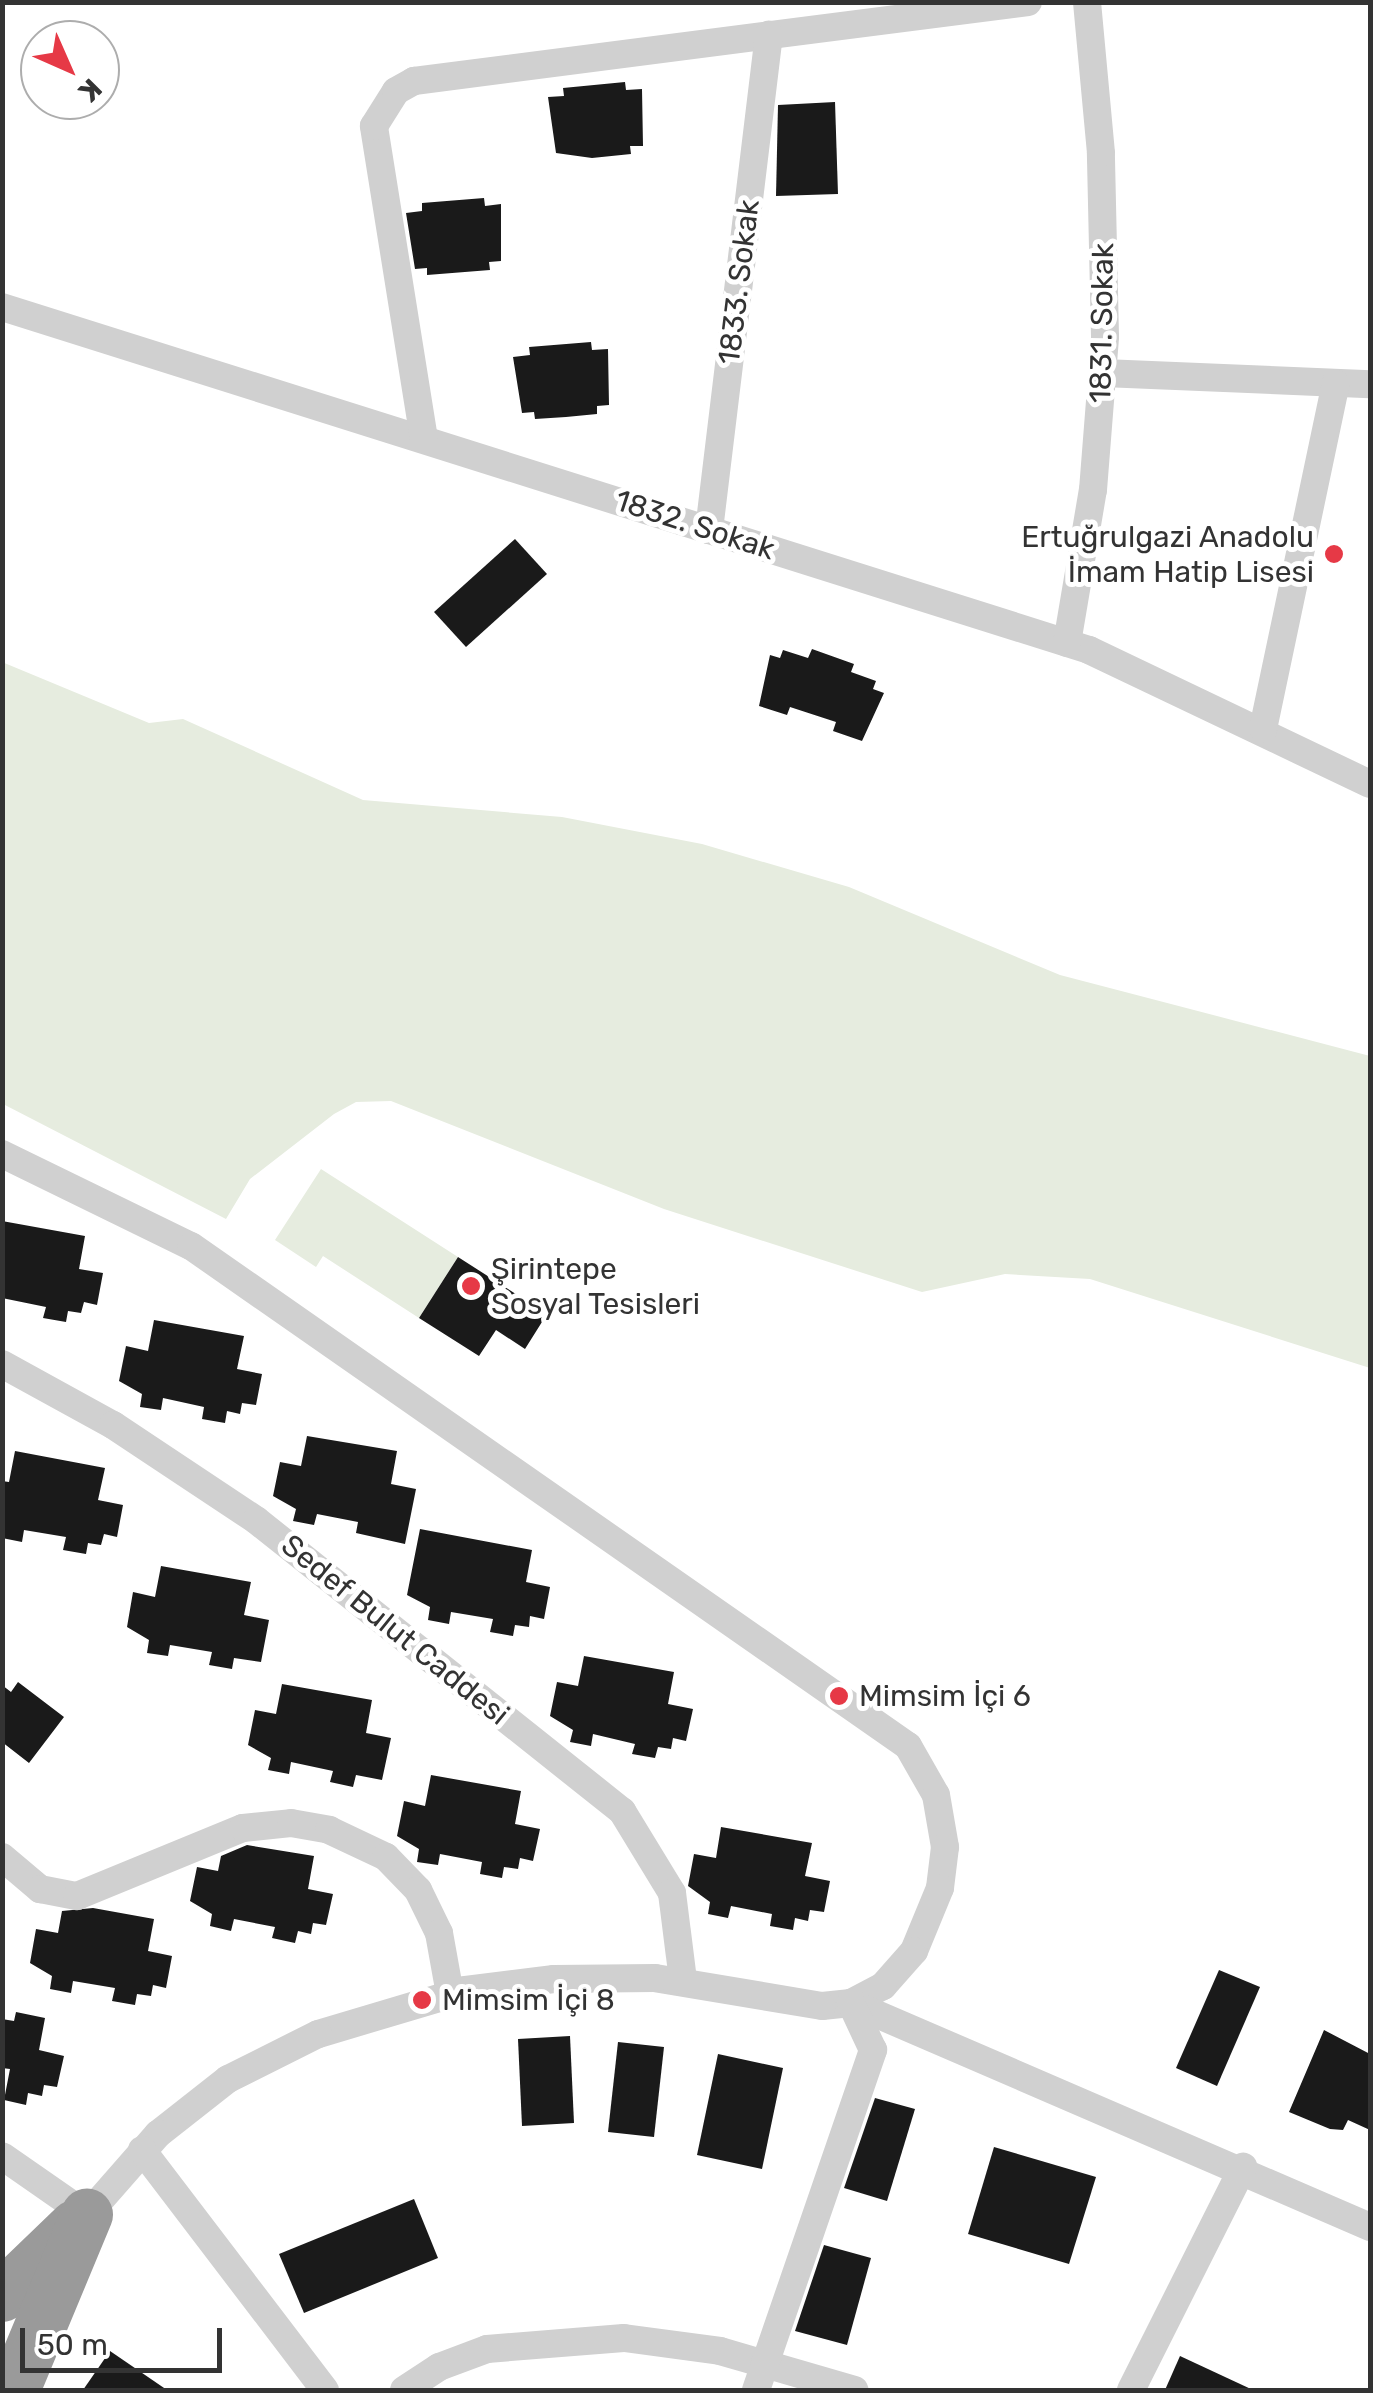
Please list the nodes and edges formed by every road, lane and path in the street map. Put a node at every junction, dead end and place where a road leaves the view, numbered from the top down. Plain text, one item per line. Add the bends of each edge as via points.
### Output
1 (1028, 2) edge
2 (1088, 2) edge
3 (769, 35) junction
4 (2, 308) edge
5 (1103, 373) junction
6 (1336, 384) junction
7 (1370, 384) edge
8 (424, 440) junction
9 (709, 530) junction
10 (1067, 642) junction
11 (1263, 729) junction
12 (1370, 784) edge
13 (2, 1154) edge
14 (2, 1364) edge
15 (2, 1857) edge
16 (683, 1980) junction
17 (450, 1994) junction
18 (851, 2004) junction
19 (142, 2150) junction
20 (2, 2156) edge
21 (1242, 2167) junction
22 (86, 2214) junction
23 (1370, 2227) edge
24 (14, 2279) edge
25 (766, 2363) junction
26 (14, 2390) edge
27 (325, 2390) edge
28 (404, 2390) edge
29 (756, 2390) edge
30 (854, 2390) edge
31 (1131, 2390) edge

1 - 3 street
2 - 5 street, 1831. Sokak via 1101,152
3 - 8 street via 414,81 388,98 374,126
3 - 9 street, 1833. Sokak
4 - 8 street, 1832. Sokak
5 - 6 street
5 - 10 street, 1831. Sokak via 1093,490
6 - 7 street
6 - 11 street
8 - 9 street, 1832. Sokak
9 - 10 street, 1832. Sokak
10 - 11 street, 1832. Sokak
11 - 12 street, 1832. Sokak
13 - 18 street via 191,1246 908,1746 941,1812 940,1888 914,1951 883,1986
14 - 16 street, Sedef Bulut Caddesi via 113,1425 256,1520 622,1811 672,1893
15 - 17 street via 40,1889 76,1896 243,1828 291,1823 329,1830 386,1856 418,1890 438,1933
16 - 17 street via 554,1979
16 - 18 street via 822,2006
17 - 19 street via 370,2016 266,2057 192,2105
18 - 21 street
18 - 25 street via 873,2050
19 - 22 street
19 - 27 street
20 - 22 street
21 - 23 street
21 - 31 street
22 - 24 highway
22 - 26 highway
25 - 28 street via 672,2342 562,2339 488,2349 439,2367
25 - 29 street
25 - 30 street

